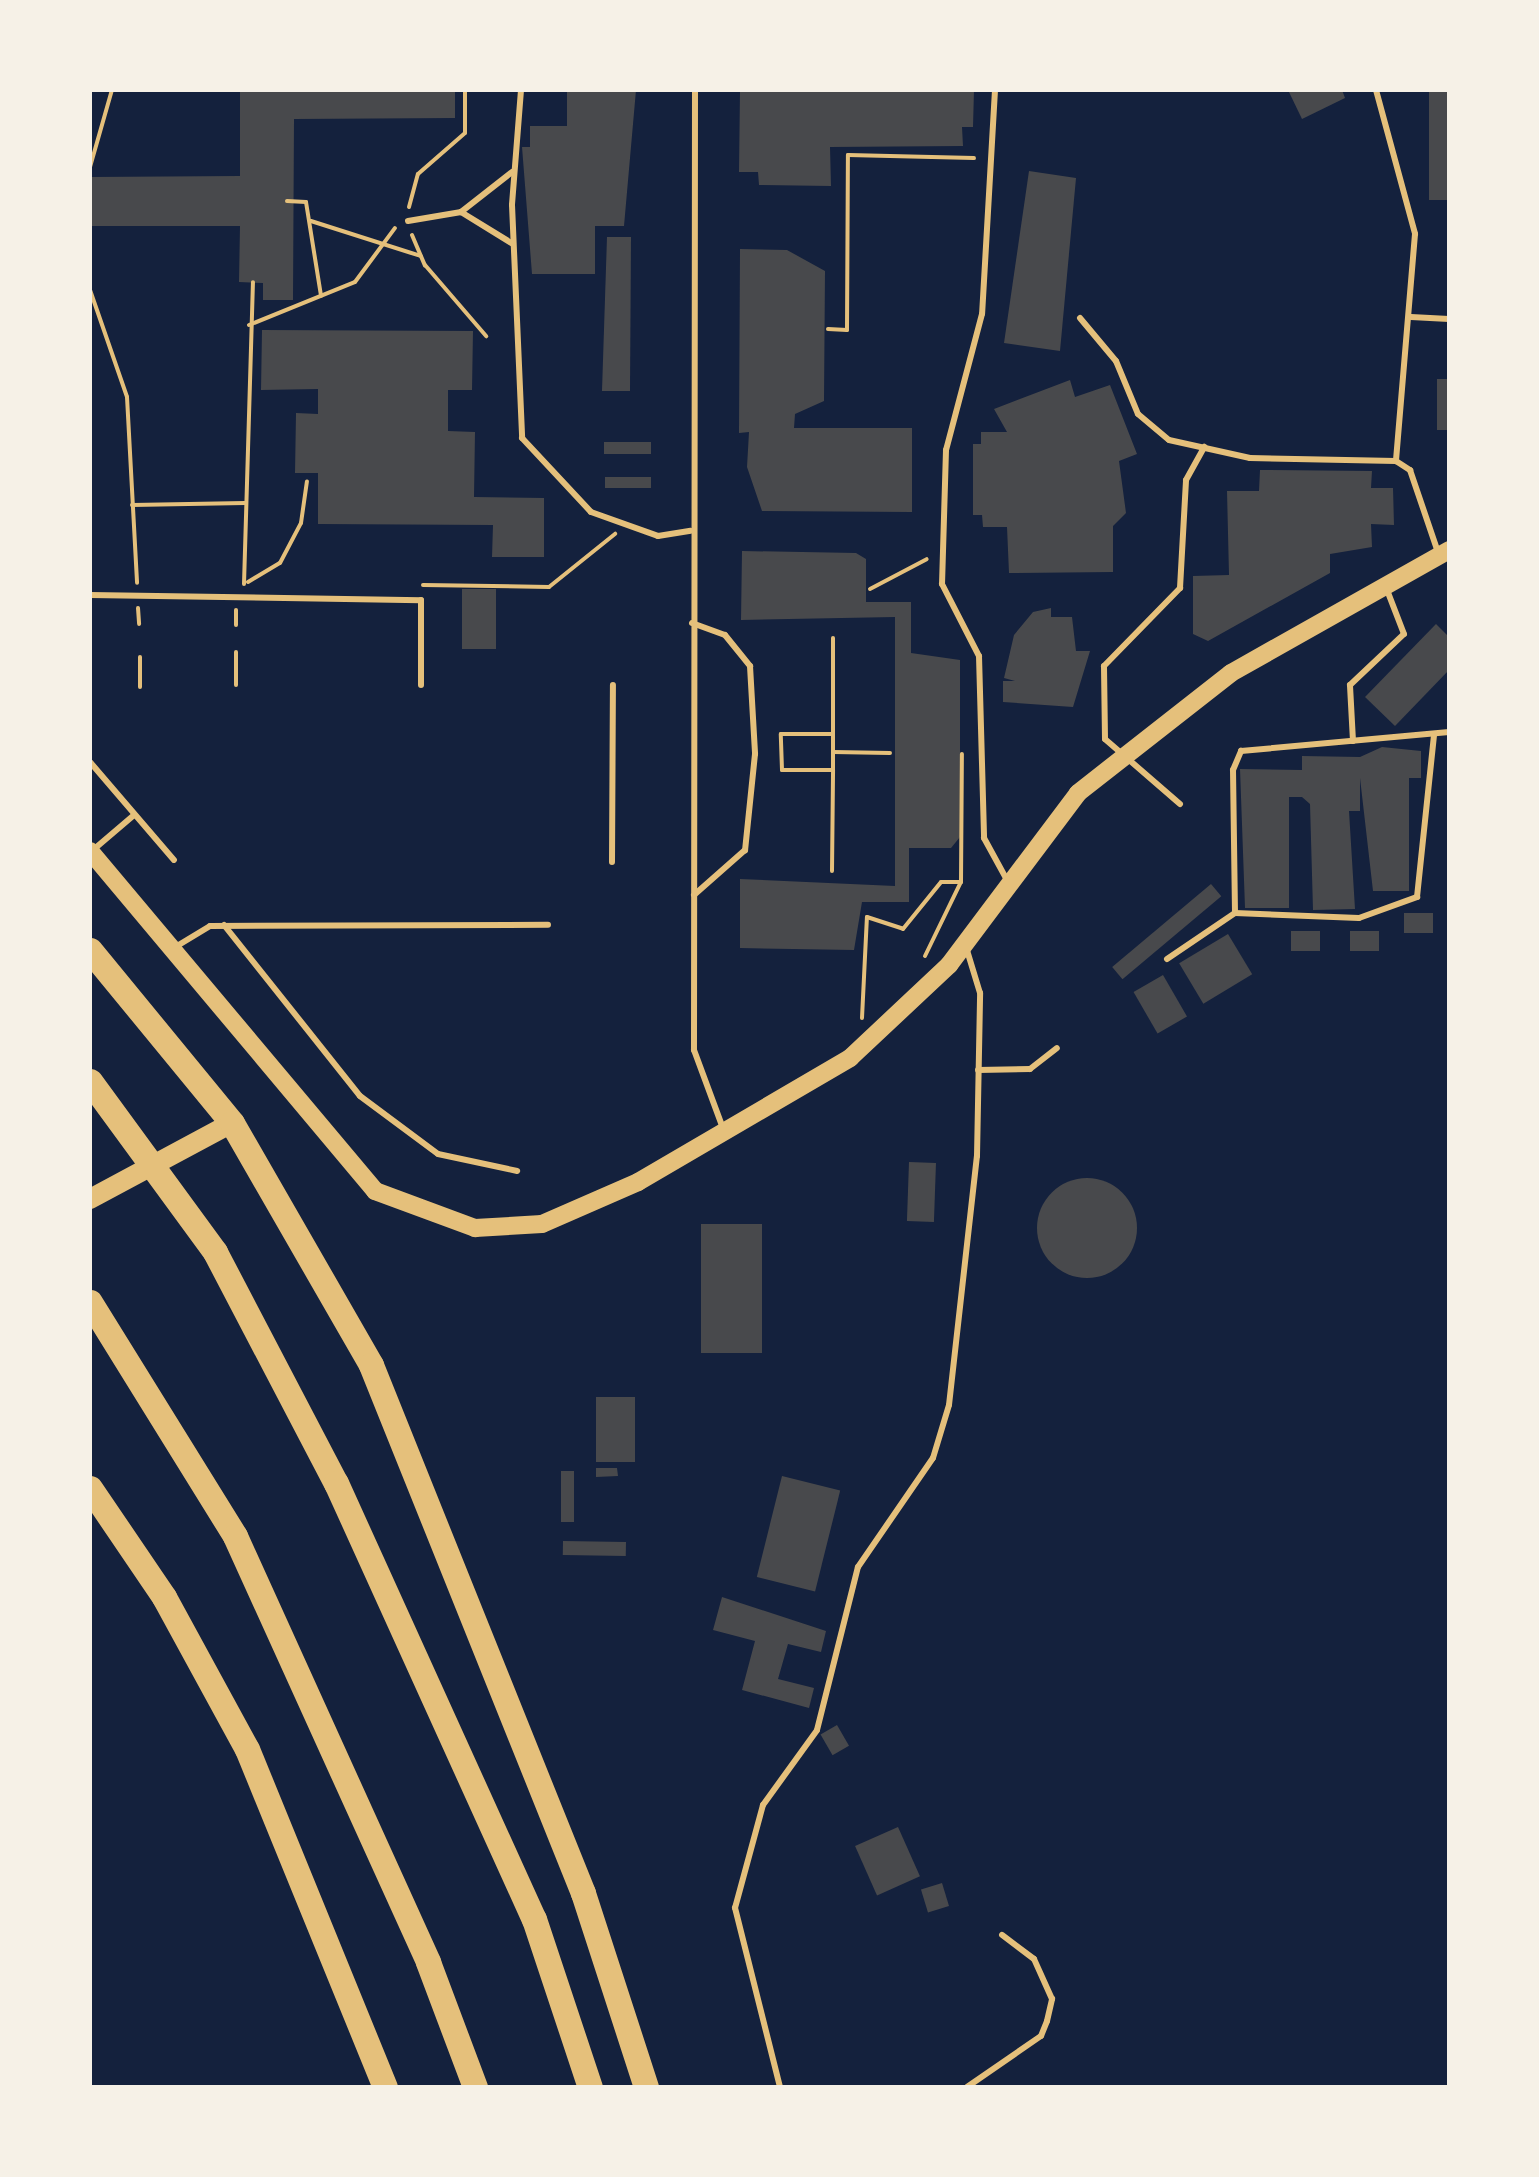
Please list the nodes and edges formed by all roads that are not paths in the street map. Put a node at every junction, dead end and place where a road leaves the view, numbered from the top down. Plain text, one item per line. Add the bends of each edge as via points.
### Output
1 (521, 90) edge
2 (695, 90) edge
3 (996, 90) edge
4 (1376, 90) edge
5 (513, 171) junction
6 (460, 212) junction
7 (408, 220) road end
8 (513, 244) junction
9 (1411, 317) junction
10 (1080, 318) dead end
11 (1449, 320) edge
12 (1204, 447) junction
13 (1396, 461) junction
14 (691, 531) junction
15 (1444, 553) edge
16 (1384, 584) junction
17 (90, 594) edge
18 (692, 623) junction
19 (422, 686) dead end
20 (614, 686) dead end
21 (1449, 732) edge
22 (1434, 734) junction
23 (1353, 741) junction
24 (1120, 759) junction
25 (90, 762) edge
26 (1180, 804) dead end
27 (134, 816) junction
28 (90, 851) edge
29 (174, 860) dead end
30 (612, 862) dead end
31 (1007, 880) junction
32 (693, 896) junction
33 (1234, 913) junction
34 (548, 925) dead end
35 (224, 926) junction
36 (964, 941) junction
37 (90, 950) edge
38 (171, 950) junction
39 (1167, 959) dead end
40 (1057, 1048) dead end
41 (978, 1070) junction
42 (93, 1085) edge
43 (232, 1123) junction
44 (724, 1132) junction
45 (517, 1171) dead end
46 (90, 1200) edge
47 (93, 1306) edge
48 (90, 1488) edge
49 (1002, 1936) dead end
50 (385, 2087) edge
51 (475, 2087) edge
52 (590, 2087) edge
53 (646, 2087) edge
54 (780, 2087) edge
55 (966, 2087) edge

1 - 5 lane
2 - 14 lane
3 - 31 lane via 982,314 946,450 942,584 979,656 984,838
4 - 9 lane via 1408,184
5 - 6 lane
5 - 8 lane
6 - 7 lane
6 - 8 lane
8 - 14 lane via 522,438 561,486 621,526 658,536
9 - 11 lane
9 - 13 lane
10 - 12 lane via 1102,339 1152,430
12 - 13 lane via 1250,458
12 - 24 lane via 1186,480 1180,588 1104,666 1104,733
13 - 15 lane via 1410,470
14 - 18 lane
15 - 16 street
16 - 23 lane via 1404,634 1350,685
16 - 24 street via 1231,673
17 - 19 lane via 422,600
18 - 32 lane
18 - 32 lane via 725,635 750,666 755,807 744,850
20 - 30 lane
21 - 22 lane
22 - 23 lane
22 - 33 lane via 1417,897 1359,918
23 - 33 lane via 1281,741 1236,758
24 - 26 lane
24 - 31 street via 1051,820
25 - 27 lane
27 - 28 lane
27 - 29 lane
28 - 38 street
31 - 36 street
32 - 44 lane via 694,1050
33 - 39 lane
34 - 35 lane
35 - 38 lane via 195,930
35 - 45 lane via 360,1096 438,1154
36 - 41 lane via 980,994
36 - 44 street via 884,1032
37 - 43 highway
38 - 44 street via 376,1191 474,1228 542,1224 588,1210
40 - 41 lane via 1030,1070
41 - 54 lane via 949,1405 933,1458 858,1567 817,1730 763,1805 735,1908
42 - 52 highway via 215,1252 336,1483 534,1918
43 - 46 main road
43 - 53 highway via 371,1365 583,1893
47 - 51 highway via 234,1536 428,1962
48 - 50 highway via 164,1596 247,1749
49 - 55 lane via 1034,1959 1052,1999 1047,2021 1040,2036

